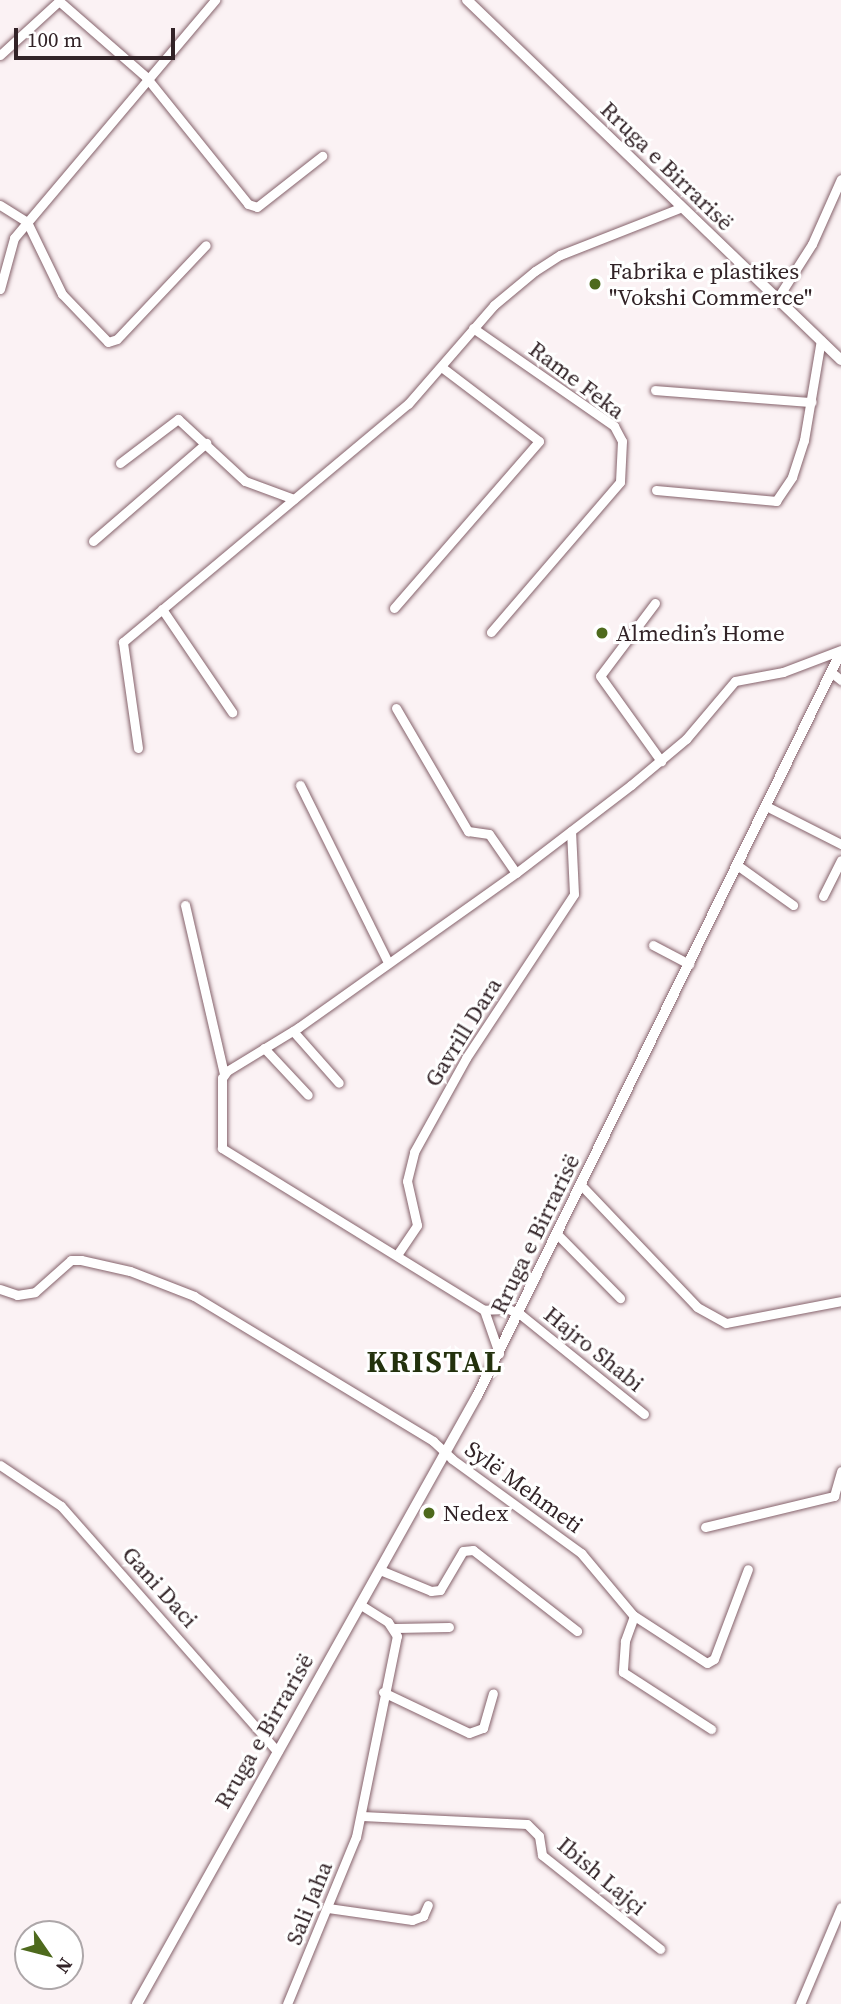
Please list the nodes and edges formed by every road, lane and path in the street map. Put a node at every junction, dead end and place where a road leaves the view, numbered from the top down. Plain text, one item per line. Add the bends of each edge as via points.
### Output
1 (215, 0) edge
2 (467, 0) edge
3 (0, 55) edge
4 (146, 77) junction
5 (323, 156) dead end
6 (841, 179) edge
7 (0, 205) edge
8 (680, 208) junction
9 (27, 222) junction
10 (206, 245) dead end
11 (0, 289) edge
12 (777, 299) junction
13 (473, 328) junction
14 (821, 340) junction
15 (841, 360) edge
16 (443, 368) junction
17 (655, 390) dead end
18 (812, 402) junction
19 (206, 443) junction
20 (120, 463) dead end
21 (656, 490) dead end
22 (293, 499) junction
23 (93, 541) dead end
24 (655, 603) dead end
25 (394, 608) dead end
26 (162, 609) junction
27 (491, 632) dead end
28 (841, 651) edge
29 (831, 672) junction
30 (841, 680) edge
31 (396, 708) dead end
32 (232, 712) dead end
33 (138, 748) dead end
34 (661, 761) junction
35 (300, 785) dead end
36 (766, 806) junction
37 (571, 831) junction
38 (841, 844) edge
39 (841, 860) edge
40 (737, 866) junction
41 (516, 873) junction
42 (823, 896) dead end
43 (185, 905) dead end
44 (793, 905) dead end
45 (653, 945) dead end
46 (388, 962) junction
47 (690, 964) junction
48 (293, 1031) junction
49 (264, 1048) junction
50 (224, 1074) junction
51 (339, 1083) dead end
52 (309, 1095) dead end
53 (581, 1185) junction
54 (557, 1234) junction
55 (397, 1255) junction
56 (0, 1289) edge
57 (620, 1298) dead end
58 (841, 1301) edge
59 (484, 1310) junction
60 (520, 1314) junction
61 (499, 1353) junction
62 (644, 1414) dead end
63 (445, 1453) junction
64 (0, 1465) edge
65 (841, 1471) edge
66 (705, 1527) dead end
67 (748, 1569) dead end
68 (380, 1570) junction
69 (361, 1605) junction
70 (634, 1616) junction
71 (449, 1627) dead end
72 (395, 1628) junction
73 (577, 1631) dead end
74 (383, 1692) junction
75 (492, 1693) dead end
76 (711, 1729) dead end
77 (277, 1751) junction
78 (362, 1816) junction
79 (428, 1905) dead end
80 (841, 1907) edge
81 (328, 1908) junction
82 (660, 1949) dead end
83 (291, 2003) edge
84 (137, 2004) edge
85 (800, 2004) edge

1 - 4 street
2 - 8 street, Rruga e Birrarisë
3 - 4 street via 59,1
4 - 5 street via 248,204 257,208
4 - 9 street
6 - 12 street via 812,244
7 - 9 street
8 - 12 street, Rruga e Birrarisë
8 - 13 street via 560,255 517,286
9 - 10 street via 62,294 108,342 117,340
9 - 11 street via 14,238
12 - 14 street, Rruga e Birrarisë
13 - 16 street
13 - 27 street, Rame Feka via 614,426 622,441 620,482
14 - 15 street, Rruga e Birrarisë
14 - 18 street
16 - 22 street via 408,404
16 - 25 street via 539,441
17 - 18 street
18 - 21 street via 792,477 776,501
19 - 20 street via 178,419
19 - 22 street via 245,481
19 - 23 street
22 - 26 street
24 - 34 street via 600,676
26 - 32 street
26 - 33 street via 123,642
28 - 29 street, Rruga e Birrarisë
28 - 34 street via 783,672 735,681
29 - 30 street
29 - 36 street, Rruga e Birrarisë
31 - 41 street via 468,831 489,834
34 - 37 street
35 - 46 street
36 - 38 street
36 - 40 street, Rruga e Birrarisë
37 - 41 street
37 - 55 street, Gavrill Dara via 574,894 466,1058 414,1152 407,1181 417,1225
39 - 42 street
40 - 44 street
40 - 47 street, Rruga e Birrarisë
41 - 46 street
43 - 50 street
45 - 47 street
46 - 48 street
47 - 53 street, Rruga e Birrarisë
48 - 49 street
48 - 51 street
49 - 50 street
49 - 52 street
50 - 55 street via 222,1148
53 - 54 street, Rruga e Birrarisë
53 - 58 street via 697,1307 726,1323
54 - 57 street
54 - 60 street, Rruga e Birrarisë
55 - 59 street
56 - 63 street, Sylë Mehmeti via 17,1295 35,1292 71,1260 166,1283 348,1386
59 - 60 street via 508,1309
59 - 61 street
60 - 61 street, Rruga e Birrarisë
60 - 62 street, Hajro Shabi
61 - 63 street, Rruga e Birrarisë
63 - 68 street, Rruga e Birrarisë
63 - 70 street, Sylë Mehmeti via 581,1553
64 - 77 street, Gani Daci via 61,1506
65 - 66 street via 834,1496
67 - 70 street, Sylë Mehmeti via 712,1662
68 - 69 street, Rruga e Birrarisë
68 - 73 street via 431,1591 440,1590 463,1550 473,1550
69 - 72 street
69 - 77 street, Rruga e Birrarisë
70 - 76 street via 625,1641 622,1672
71 - 72 street
72 - 74 street, Sali Jaha
74 - 75 street via 469,1733 483,1728
74 - 78 street, Sali Jaha
77 - 84 street, Rruga e Birrarisë
78 - 81 street, Sali Jaha
78 - 82 street, Ibish Lajçi via 527,1825 538,1836 542,1856
79 - 81 street via 423,1916 412,1920
80 - 85 street
81 - 83 street, Sali Jaha

